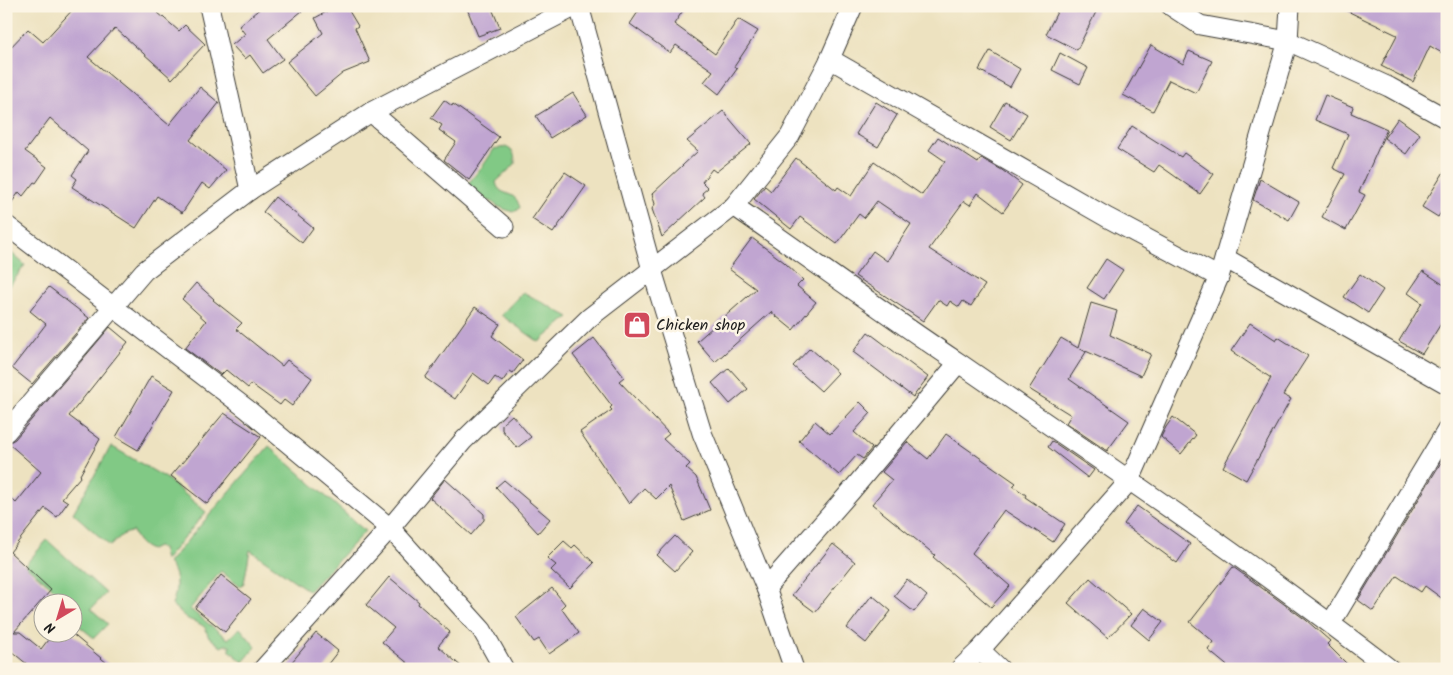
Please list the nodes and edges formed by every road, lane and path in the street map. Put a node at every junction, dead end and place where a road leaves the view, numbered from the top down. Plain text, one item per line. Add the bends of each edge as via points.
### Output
1 (578, 6) edge
2 (853, 6) edge
3 (1171, 6) edge
4 (1290, 6) edge
5 (208, 7) edge
6 (1288, 41) junction
7 (830, 59) junction
8 (371, 112) junction
9 (1447, 119) edge
10 (250, 190) junction
11 (734, 206) junction
12 (6, 225) edge
13 (504, 228) dead end
14 (1226, 258) junction
15 (652, 270) junction
16 (1220, 277) junction
17 (113, 307) junction
18 (958, 363) junction
19 (1447, 384) edge
20 (1447, 430) edge
21 (6, 432) edge
22 (1130, 480) junction
23 (390, 528) junction
24 (766, 588) junction
25 (1331, 624) junction
26 (980, 650) junction
27 (263, 669) edge
28 (504, 669) edge
29 (794, 669) edge
30 (960, 669) edge
31 (1000, 669) edge
32 (1390, 669) edge

1 - 8 street
1 - 15 street
2 - 7 street
3 - 6 street via 1200,25
4 - 6 street
5 - 10 street
6 - 9 street via 1389,87
6 - 14 street
7 - 11 street via 790,136
7 - 16 street via 1099,213
8 - 10 street
8 - 13 street
10 - 17 street via 144,271
11 - 15 street
11 - 18 street
12 - 17 street
14 - 16 street
14 - 19 street
15 - 23 street via 589,318 463,441
15 - 24 street via 702,433
16 - 22 street
17 - 21 street
17 - 23 street via 247,410
18 - 22 street
18 - 24 street
20 - 25 street
22 - 25 street
22 - 26 street
23 - 27 street
23 - 28 street via 482,630
24 - 29 street
25 - 32 street
26 - 30 street
26 - 31 street

